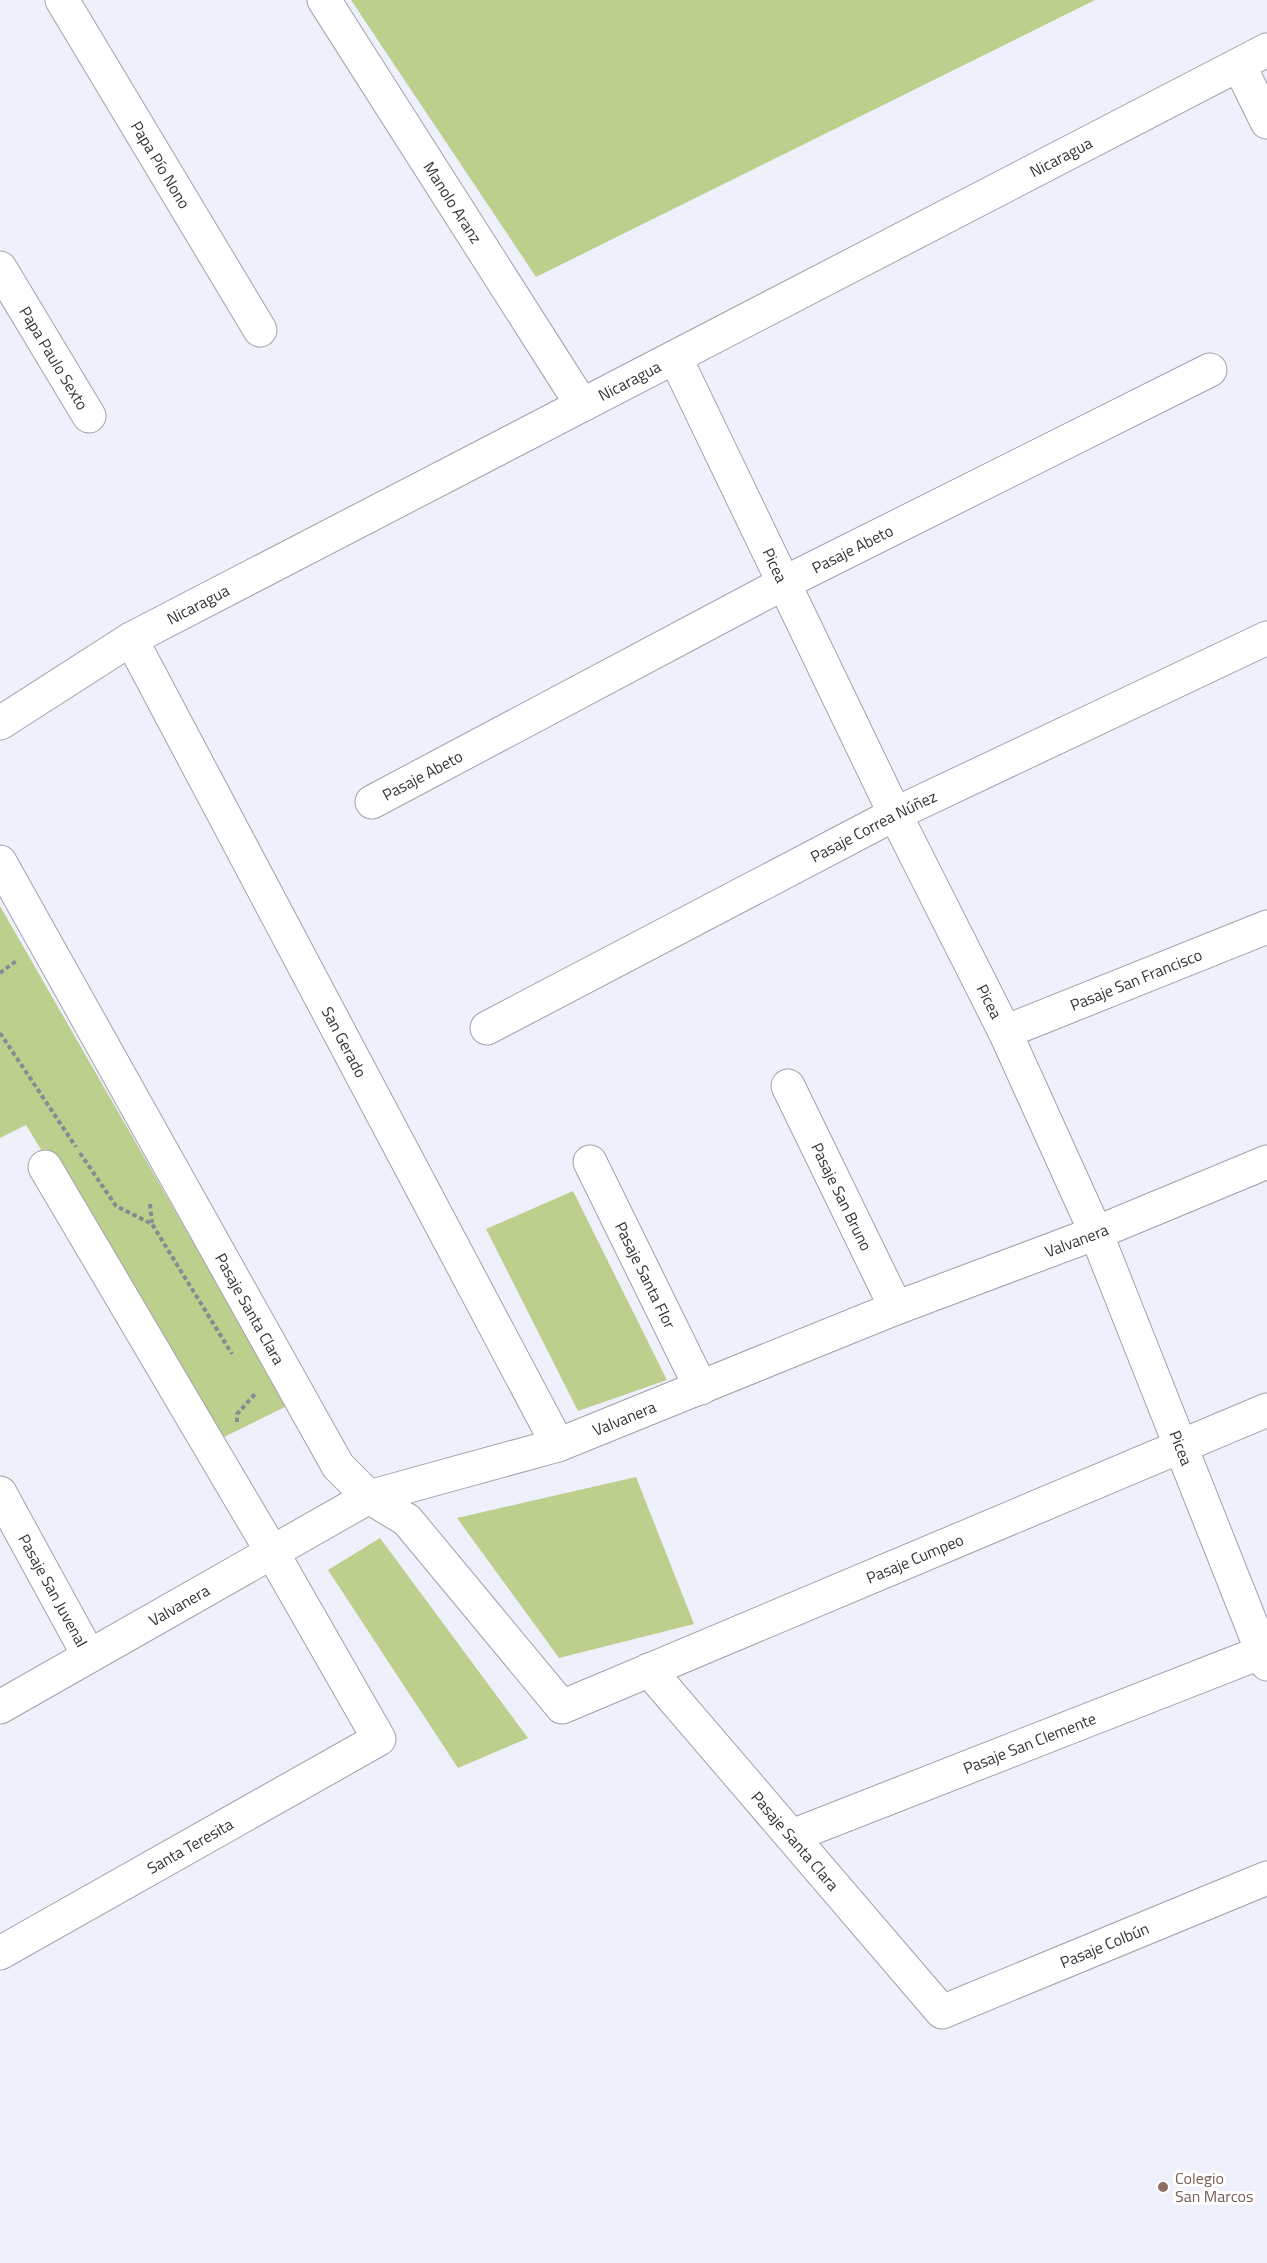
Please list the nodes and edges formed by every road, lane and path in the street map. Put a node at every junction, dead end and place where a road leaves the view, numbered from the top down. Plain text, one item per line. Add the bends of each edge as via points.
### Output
1 (62, 0) edge
2 (324, 0) edge
3 (1253, 57) edge
4 (1267, 122) edge
5 (0, 268) edge
6 (260, 330) dead end
7 (675, 357) junction
8 (1210, 370) dead end
9 (582, 405) junction
10 (89, 416) dead end
11 (784, 583) junction
12 (1267, 638) edge
13 (132, 639) junction
14 (0, 723) edge
15 (372, 802) dead end
16 (895, 814) junction
17 (0, 862) edge
18 (1267, 927) edge
19 (487, 1028) dead end
20 (1005, 1032) junction
21 (0, 1033) edge
22 (788, 1086) dead end
23 (590, 1162) dead end
24 (1267, 1162) edge
25 (45, 1167) dead end
26 (1096, 1233) junction
27 (897, 1308) junction
28 (232, 1354) dead end
29 (251, 1384) dead end
30 (701, 1388) junction
31 (1267, 1410) edge
32 (558, 1445) junction
33 (1180, 1447) junction
34 (217, 1458) junction
35 (0, 1493) edge
36 (369, 1497) junction
37 (272, 1552) junction
38 (1265, 1655) edge
39 (89, 1656) junction
40 (649, 1670) junction
41 (0, 1707) edge
42 (562, 1707) joint
43 (792, 1836) junction
44 (1267, 1878) edge
45 (0, 1953) edge
46 (942, 2012) joint

1 - 6 street, Papa Pío Nono
2 - 9 street, Manolo Aranz
3 - 4 street
3 - 7 street, Nicaragua
5 - 10 street, Papa Paulo Sexto
7 - 9 street, Nicaragua
7 - 11 street, Picea
8 - 11 street, Pasaje Abeto
9 - 13 street, Nicaragua
11 - 15 street, Pasaje Abeto
11 - 16 street, Picea
12 - 16 street, Pasaje Correa Núñez
13 - 14 street, Nicaragua
13 - 32 street, San Gerado
16 - 19 street, Pasaje Correa Núñez
16 - 20 street, Picea
17 - 36 street, Pasaje Santa Clara via 338,1466
18 - 20 street, Pasaje San Francisco
20 - 26 street, Picea
21 - 28 path via 116,1206 152,1224
22 - 27 street, Pasaje San Bruno
23 - 30 street, Pasaje Santa Flor
24 - 26 street, Valvanera
25 - 34 street
26 - 27 street, Valvanera
26 - 33 street, Picea
27 - 30 street, Valvanera
29 - 34 path via 257,1394 237,1414 238,1430
30 - 32 street, Valvanera
31 - 33 street, Pasaje Cumpeo
32 - 36 street, Valvanera
33 - 38 street, Picea
33 - 40 street, Pasaje Cumpeo
34 - 37 street
35 - 39 street, Pasaje San Juvenal
36 - 37 street, Valvanera
36 - 42 street, Pasaje Santa Clara via 406,1520
37 - 39 street, Valvanera
37 - 45 street, Santa Teresita via 379,1740
38 - 43 street, Pasaje San Clemente
39 - 41 street, Valvanera
40 - 42 street, Pasaje Cumpeo
40 - 43 street, Pasaje Santa Clara
43 - 46 street, Pasaje Santa Clara
44 - 46 street, Pasaje Colbún

